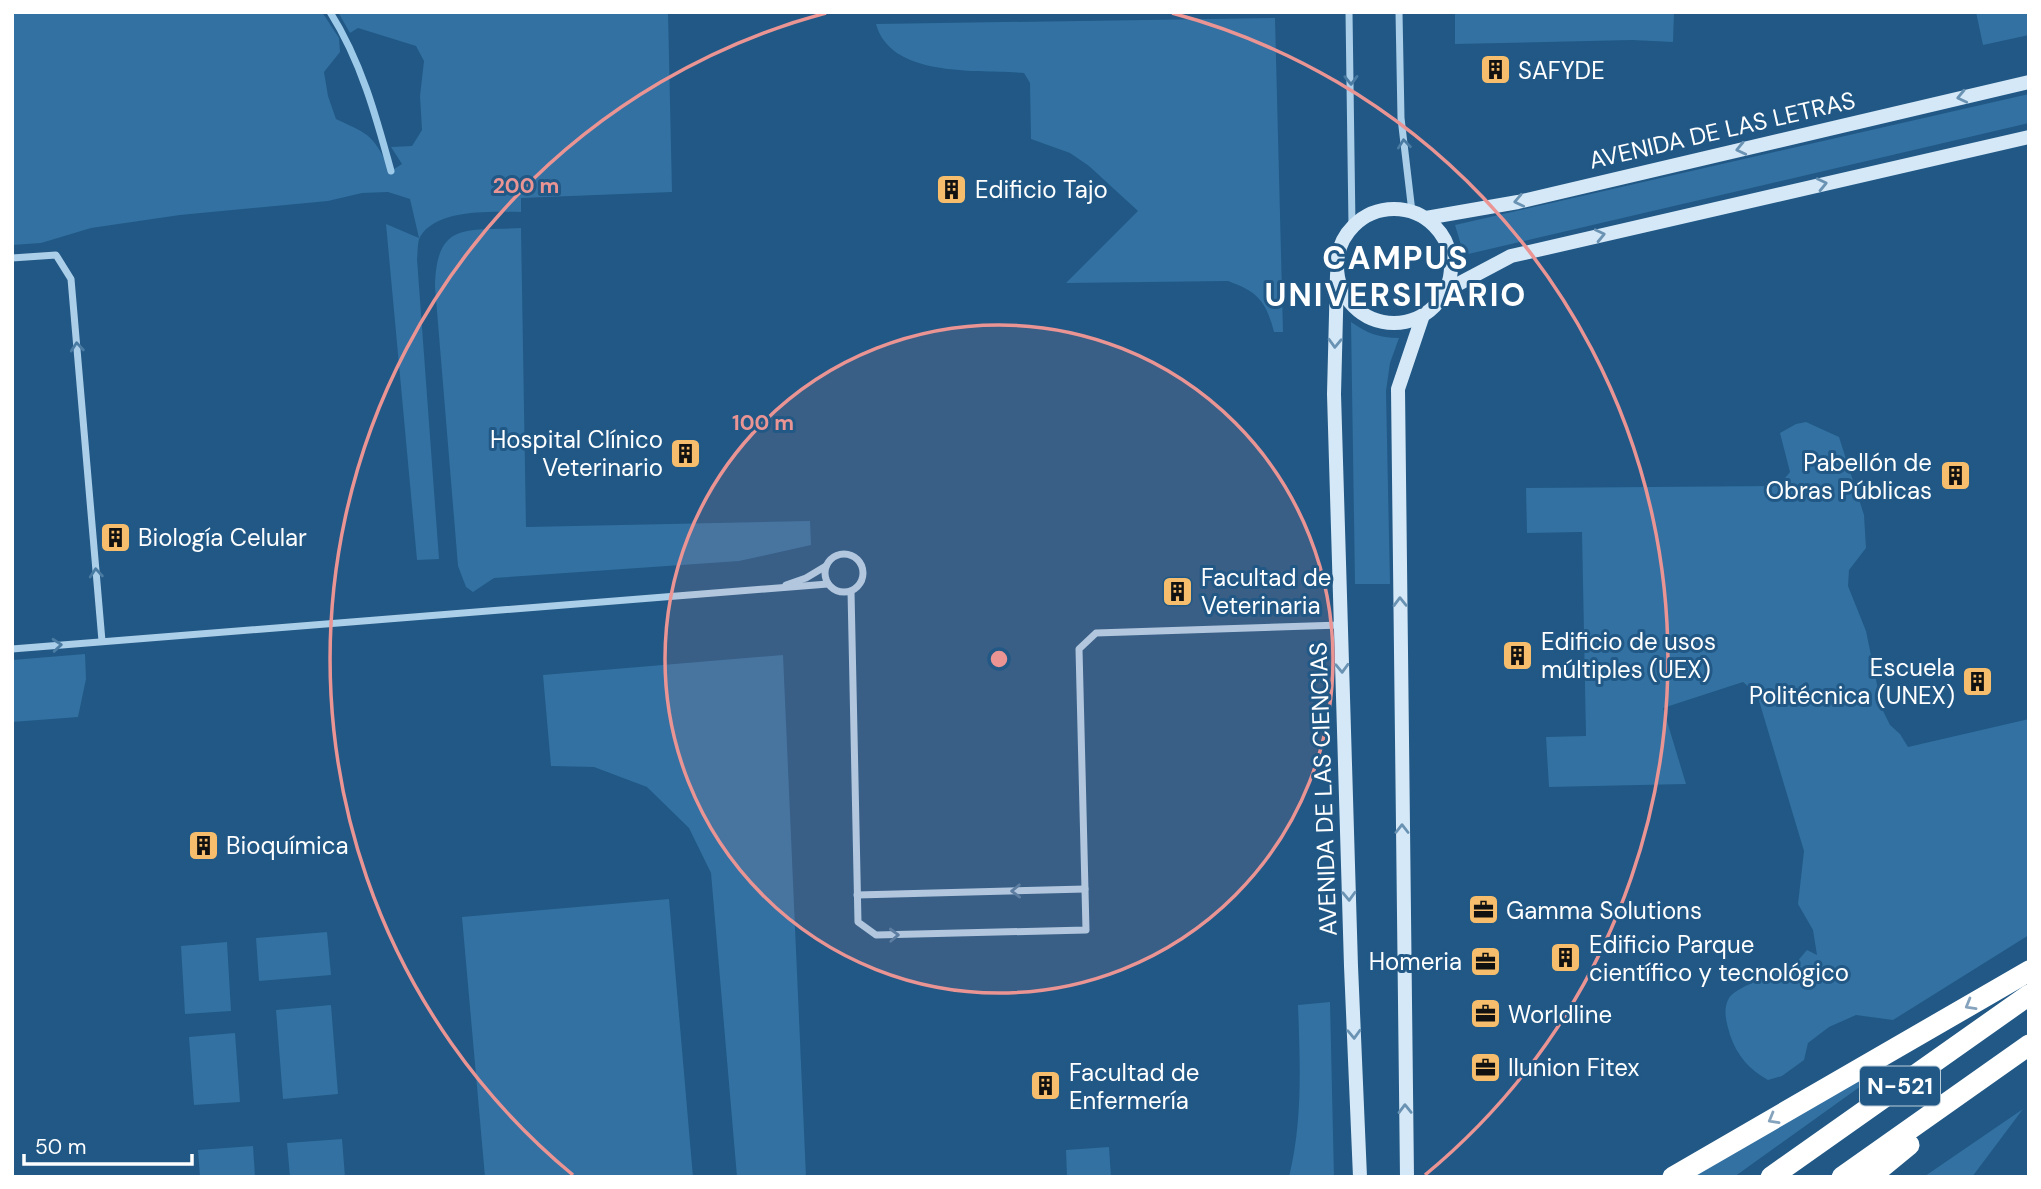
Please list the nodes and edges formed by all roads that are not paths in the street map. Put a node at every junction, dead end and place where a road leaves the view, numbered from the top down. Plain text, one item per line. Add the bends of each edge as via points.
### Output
1 (1349, 12) edge
2 (1393, 12) edge
3 (1399, 12) edge
4 (1399, 22) junction
5 (2029, 82) edge
6 (2029, 137) edge
7 (1419, 215) junction
8 (1352, 226) junction
9 (12, 258) edge
10 (1337, 275) junction
11 (1445, 291) junction
12 (1423, 315) junction
13 (826, 566) junction
14 (828, 584) junction
15 (776, 588) junction
16 (851, 591) junction
17 (1341, 625) junction
18 (102, 641) junction
19 (12, 649) edge
20 (1084, 890) junction
21 (857, 895) junction
22 (2029, 971) edge
23 (2029, 995) edge
24 (2029, 1047) edge
25 (1360, 1177) edge
26 (1407, 1177) edge
27 (1673, 1177) edge
28 (1771, 1177) edge
29 (1842, 1177) edge
30 (1870, 1177) edge

1 -> 8 street
2 - 4 street
3 - 4 street
7 -> 4 street via 1401,118
5 -> 7 main road, AVENIDA DE LAS LETRAS via 1518,202
11 -> 6 main road via 1511,256
7 - 8 main road via 1402,209 1380,210
7 - 11 main road via 1438,229 1449,251 1451,267
8 - 10 main road via 1339,248
18 -> 9 street via 71,279 56,255
10 - 12 main road via 1346,298 1365,316 1390,323
10 -> 17 main road, AVENIDA DE LAS CIENCIAS via 1334,394
11 - 12 main road
26 -> 12 main road via 1398,389
13 - 14 street
13 - 15 street
13 - 16 street via 841,554 858,560 862,577
14 - 15 street
14 - 16 street via 838,592
15 - 18 street
16 - 21 street
17 - 20 street via 1096,632 1079,649
17 -> 25 main road, AVENIDA DE LAS CIENCIAS
19 -> 18 street
20 -> 21 street
21 -> 20 street via 858,922 876,935 1086,930
22 -> 27 highway
23 - 28 highway, N-521
24 - 29 highway, N-521
24 - 30 highway

